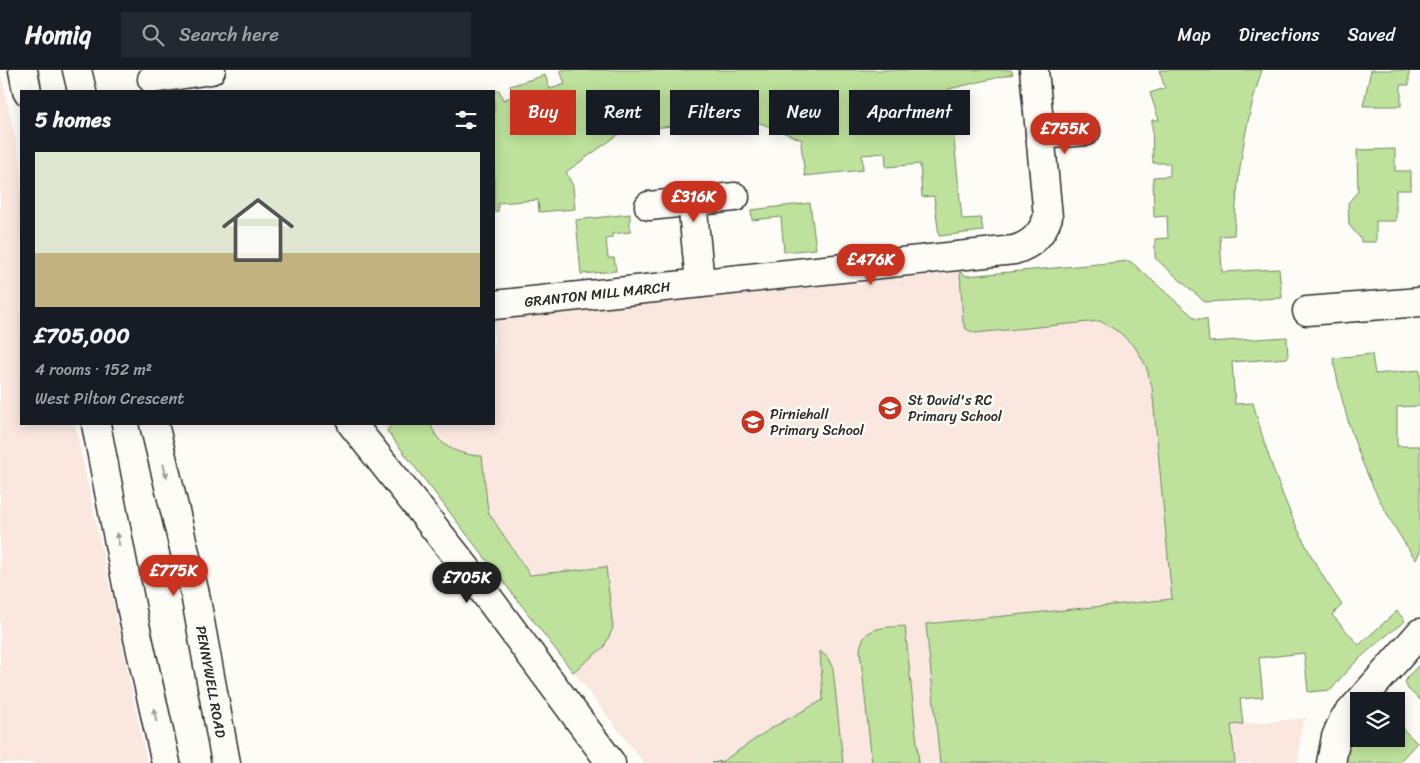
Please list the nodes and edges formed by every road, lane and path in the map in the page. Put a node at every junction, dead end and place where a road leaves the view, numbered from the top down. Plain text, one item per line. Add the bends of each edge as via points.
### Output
1 (23, 70) edge
2 (77, 70) edge
3 (210, 70) edge
4 (1034, 70) edge
5 (152, 80) edge
6 (27, 90) edge
7 (82, 90) edge
8 (1086, 131) dead end
9 (1040, 135) junction
10 (735, 197) dead end
11 (692, 202) junction
12 (649, 206) dead end
13 (700, 283) junction
14 (1420, 302) edge
15 (495, 304) edge
16 (1307, 311) dead end
17 (96, 425) edge
18 (154, 425) edge
19 (353, 425) edge
20 (1420, 633) edge
21 (166, 763) edge
22 (226, 763) edge
23 (611, 763) edge
24 (1330, 763) edge

1 - 6 street
2 - 7 street
3 - 5 street
4 - 9 street, GRANTON MILL MARCH
8 - 9 street
9 - 13 street, GRANTON MILL MARCH via 1048,216 1036,238 1021,248
10 - 11 street
11 - 12 street
11 - 13 street
13 - 15 street, GRANTON MILL MARCH
14 - 16 street
21 -> 17 street via 132,612
18 -> 22 street, PENNYWELL ROAD via 195,594
19 - 23 street via 467,569
20 - 24 street via 1344,719

